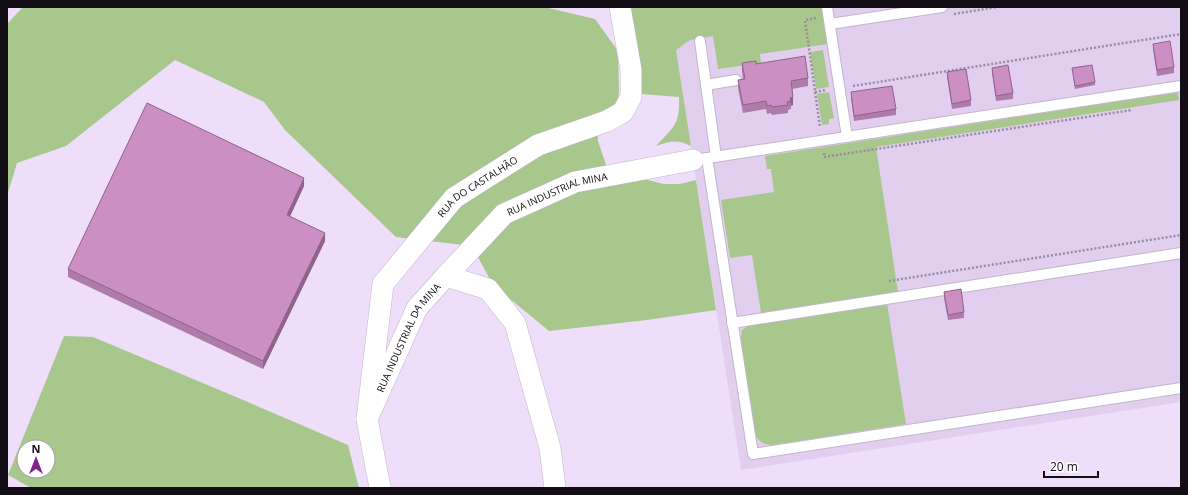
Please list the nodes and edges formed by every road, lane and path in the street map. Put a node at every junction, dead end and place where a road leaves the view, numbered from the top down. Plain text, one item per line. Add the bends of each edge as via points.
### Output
1 (620, 7) edge
2 (942, 7) edge
3 (828, 16) edge
4 (1181, 34) edge
5 (700, 41) dead end
6 (736, 80) dead end
7 (706, 85) junction
8 (1181, 86) edge
9 (840, 88) junction
10 (815, 92) junction
11 (1134, 109) dead end
12 (847, 138) junction
13 (822, 141) junction
14 (705, 159) junction
15 (1181, 235) edge
16 (1181, 253) edge
17 (446, 276) junction
18 (889, 281) dead end
19 (732, 323) junction
20 (1181, 388) edge
21 (367, 419) junction
22 (380, 488) edge
23 (555, 488) edge

1 - 21 street, RUA DO CASTALHÃO via 631,70 631,97 624,112 607,121 538,145 454,198 383,284
2 - 3 lane
3 - 9 lane
3 - 10 path via 804,20
4 - 9 path
5 - 7 lane
6 - 7 lane
7 - 14 lane
8 - 12 lane
9 - 10 path
9 - 12 lane
10 - 13 path
11 - 13 path via 824,157
12 - 13 lane
13 - 14 lane
14 - 17 street, RUA INDUSTRIAL MINA via 575,182 504,214
14 - 19 lane
15 - 18 path
16 - 19 lane
17 - 21 street, RUA INDUSTRIAL DA MINA via 417,308
17 - 23 street, RUA INDUSTRIAL DA MINA via 488,289 515,323 550,448
19 - 20 lane via 753,454
21 - 22 street

